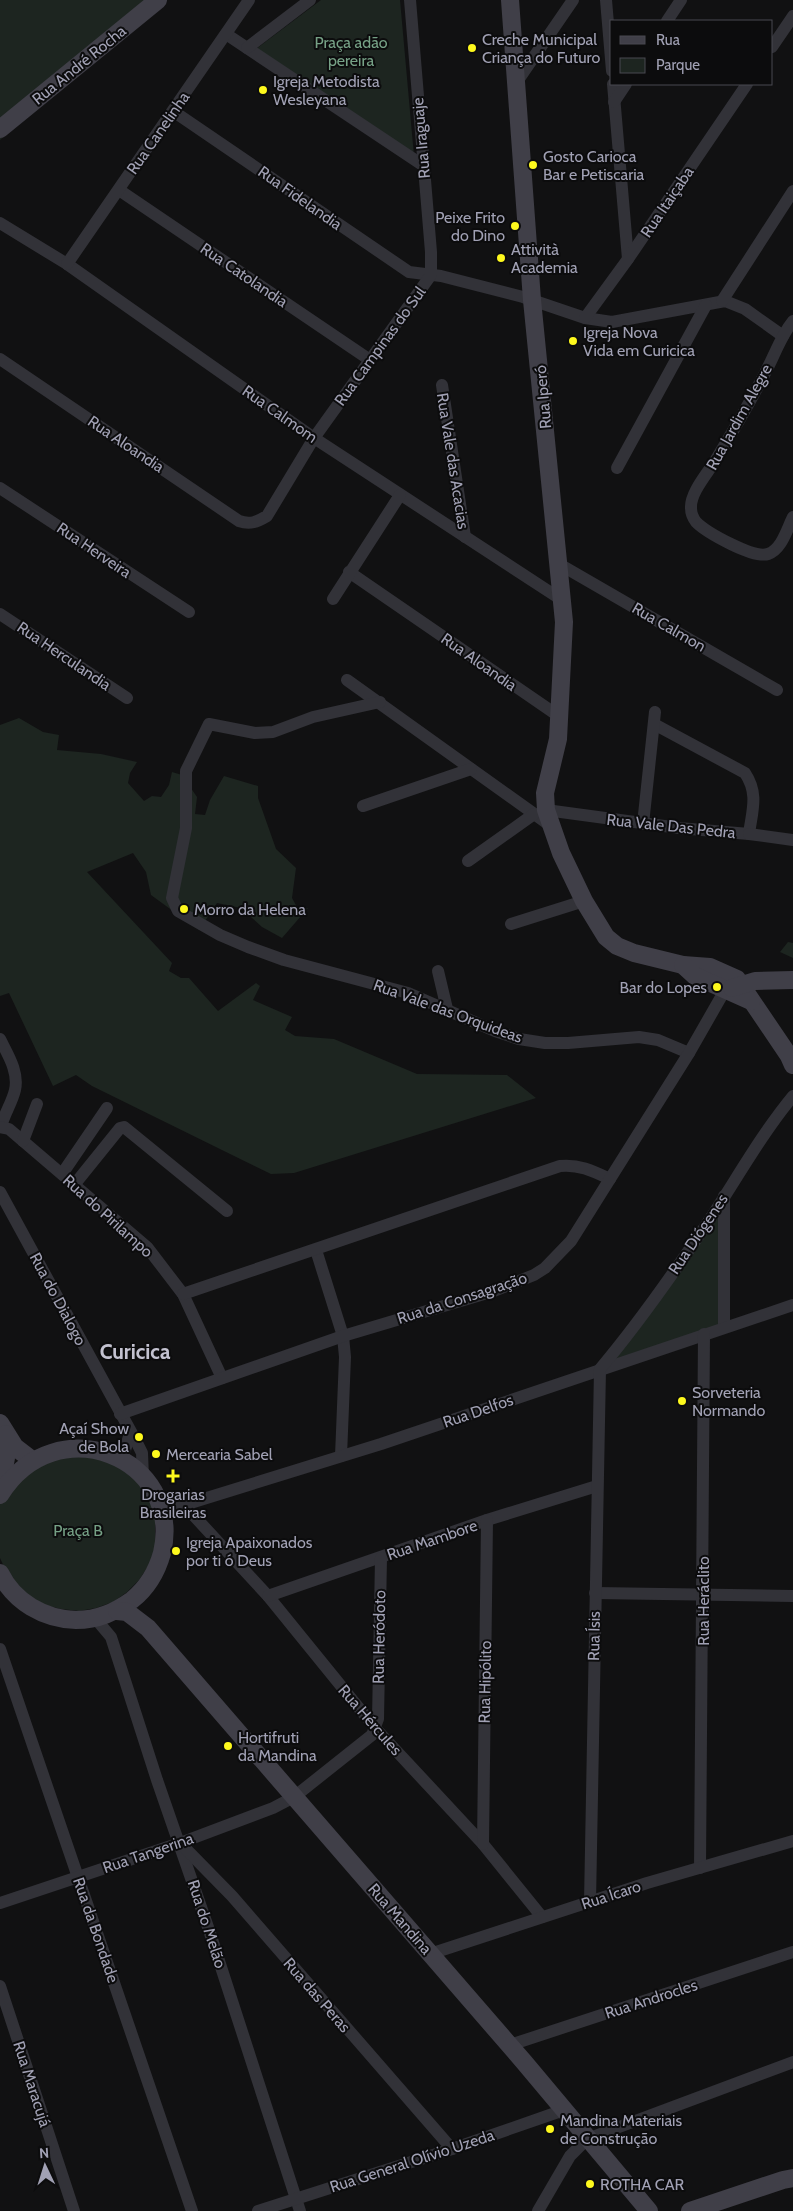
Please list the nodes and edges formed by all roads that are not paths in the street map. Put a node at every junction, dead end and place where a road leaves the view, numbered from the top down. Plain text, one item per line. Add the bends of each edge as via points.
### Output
1 (158, 0) edge
2 (249, 0) edge
3 (310, 0) edge
4 (410, 0) edge
5 (510, 0) edge
6 (572, 0) edge
7 (606, 0) edge
8 (681, 0) edge
9 (793, 16) edge
10 (669, 20) edge
11 (226, 34) junction
12 (773, 46) edge
13 (610, 47) edge
14 (247, 48) junction
15 (516, 83) junction
16 (613, 85) edge
17 (625, 85) edge
18 (746, 85) edge
19 (614, 102) junction
20 (174, 111) junction
21 (0, 130) edge
22 (424, 166) junction
23 (119, 190) junction
24 (793, 191) edge
25 (0, 223) edge
26 (628, 259) junction
27 (66, 264) junction
28 (430, 275) junction
29 (532, 300) junction
30 (722, 300) junction
31 (706, 305) junction
32 (585, 318) junction
33 (793, 321) edge
34 (783, 336) junction
35 (0, 358) edge
36 (370, 360) junction
37 (442, 385) dead end
38 (314, 438) junction
39 (617, 468) dead end
40 (0, 488) edge
41 (400, 495) junction
42 (793, 517) edge
43 (254, 522) joint
44 (465, 537) junction
45 (560, 564) junction
46 (349, 572) junction
47 (333, 599) dead end
48 (562, 600) junction
49 (189, 612) dead end
50 (0, 614) edge
51 (348, 680) dead end
52 (777, 690) dead end
53 (127, 698) dead end
54 (380, 702) junction
55 (560, 717) junction
56 (471, 769) junction
57 (363, 806) dead end
58 (544, 811) junction
59 (642, 824) junction
60 (749, 834) junction
61 (793, 840) edge
62 (468, 861) dead end
63 (584, 901) junction
64 (511, 924) dead end
65 (683, 965) junction
66 (438, 971) dead end
67 (793, 980) edge
68 (742, 984) junction
69 (725, 990) junction
70 (751, 1001) junction
71 (448, 1009) junction
72 (0, 1039) edge
73 (689, 1052) junction
74 (793, 1065) edge
75 (793, 1096) edge
76 (37, 1104) dead end
77 (107, 1108) dead end
78 (1, 1122) edge
79 (23, 1141) junction
80 (62, 1174) junction
81 (610, 1179) junction
82 (74, 1185) junction
83 (0, 1192) edge
84 (724, 1196) junction
85 (227, 1211) dead end
86 (316, 1250) junction
87 (184, 1294) junction
88 (793, 1305) edge
89 (724, 1326) junction
90 (704, 1334) junction
91 (343, 1336) junction
92 (600, 1369) junction
93 (222, 1378) junction
94 (120, 1414) junction
95 (3, 1428) edge
96 (130, 1433) junction
97 (341, 1456) junction
98 (3, 1458) edge
99 (119, 1458) junction
100 (31, 1461) junction
101 (143, 1478) junction
102 (597, 1486) junction
103 (0, 1487) edge
104 (198, 1500) junction
105 (184, 1505) junction
106 (161, 1510) junction
107 (487, 1520) junction
108 (201, 1521) junction
109 (381, 1558) junction
110 (0, 1573) edge
111 (595, 1593) junction
112 (0, 1594) edge
113 (139, 1594) junction
114 (703, 1594) junction
115 (268, 1596) junction
116 (793, 1596) edge
117 (18, 1597) junction
118 (115, 1612) junction
119 (95, 1618) junction
120 (148, 1628) junction
121 (111, 1637) junction
122 (0, 1649) edge
123 (376, 1729) junction
124 (294, 1797) junction
125 (793, 1841) edge
126 (180, 1843) junction
127 (483, 1844) junction
128 (700, 1868) junction
129 (78, 1877) junction
130 (590, 1902) junction
131 (0, 1903) edge
132 (542, 1917) junction
133 (793, 1952) edge
134 (430, 1954) junction
135 (0, 1986) edge
136 (510, 2045) junction
137 (793, 2062) edge
138 (564, 2110) junction
139 (587, 2139) junction
140 (452, 2149) junction
141 (793, 2178) edge
142 (296, 2198) junction
143 (74, 2211) edge
144 (192, 2211) edge
145 (258, 2211) edge
146 (300, 2211) edge
147 (538, 2211) edge
148 (649, 2211) edge
149 (690, 2211) edge

1 - 21 street, Rua André Rocha
2 - 11 street, Rua Canelinha
3 - 14 street
4 - 22 street, Rua Iraguaje
5 - 15 street, Rua Iperó
6 - 15 street
7 - 13 street
8 - 10 street
9 - 12 street
11 - 14 street
11 - 20 street, Rua Canelinha
14 - 22 street
15 - 29 street, Rua Iperó
16 - 19 street
17 - 19 street
18 - 26 street, Rua Itaiçaba
19 - 26 street
20 - 23 street, Rua Canelinha
20 - 28 street, Rua Fidelandia via 401,268
22 - 28 street, Rua Iraguaje
23 - 27 street, Rua Canelinha
23 - 36 street, Rua Catolandia
24 - 30 street
25 - 27 street, Rua Calmom
26 - 32 street, Rua Itaiçaba
27 - 38 street, Rua Calmom
28 - 29 street, Rua Campinas do Sul
28 - 36 street, Rua Campinas do Sul
29 - 32 street, Rua Campinas do Sul
29 - 45 street, Rua Iperó
30 - 31 street, Rua Campinas do Sul
30 - 34 street via 745,309
31 - 32 street, Rua Campinas do Sul via 625,321
31 - 39 street
33 - 34 street, Rua Jardim Alegre
34 - 42 street, Rua Jardim Alegre via 691,506 692,515 707,530 761,556 777,548
35 - 43 street, Rua Aloandia via 239,522
36 - 38 street, Rua Campinas do Sul
37 - 44 street, Rua Vale das Acacias
38 - 41 street, Rua Calmom
38 - 43 street, Rua Campinas do Sul via 267,516
40 - 49 street, Rua Herveira
41 - 44 street, Rua Calmom
41 - 46 street
44 - 48 street, Rua Calmom
45 - 48 street, Rua Iperó
45 - 52 street, Rua Calmon
46 - 47 street
46 - 55 street, Rua Aloandia
48 - 55 street, Rua Iperó
50 - 53 street, Rua Herculandia
51 - 54 street
54 - 56 street
54 - 71 street, Rua Vale das Orquideas via 313,717 273,732 255,733 205,723 186,771 186,828 172,898 178,911 227,938 284,960 408,993
55 - 58 street, Rua Iperó
56 - 57 street
56 - 58 street
58 - 59 street, Rua Vale Das Pedra
58 - 62 street
58 - 63 street
59 - 60 street, Rua Vale Das Pedra
59 - 60 street, Rua Vale Das Pedra via 655,718 745,774 752,784 754,796
60 - 61 street
63 - 64 street
63 - 65 street via 606,936 617,946
65 - 68 street via 710,966
65 - 69 street via 695,976
66 - 71 street
67 - 68 street
68 - 69 street
68 - 70 street
69 - 70 street
69 - 73 street, Rua da Consagração
70 - 74 street
71 - 73 street, Rua Vale das Orquideas via 519,1039 568,1043 639,1037 658,1040
72 - 78 street via 16,1080
73 - 81 street, Rua da Consagração
75 - 84 street, Rua Diógenes via 771,1123
76 - 79 street
77 - 80 street
78 - 79 street, Rua do Pirilampo
79 - 80 street, Rua do Pirilampo
80 - 82 street, Rua do Pirilampo
81 - 86 street via 572,1164 560,1166
81 - 91 street, Rua da Consagração via 571,1241 534,1275 494,1291
82 - 85 street via 124,1127
82 - 87 street, Rua do Pirilampo via 147,1247
83 - 94 street, Rua do Dialogo
84 - 89 street
84 - 92 street, Rua Diógenes via 639,1319
86 - 87 street
86 - 91 street
87 - 93 street, Rua do Pirilampo
88 - 89 street, Rua Delfos
89 - 90 street, Rua Delfos
90 - 92 street, Rua Delfos
90 - 114 street, Rua Heráclito
91 - 93 street, Rua da Consagração
91 - 97 street
92 - 97 street, Rua Delfos
92 - 102 street, Rua Ísis
93 - 94 street, Rua da Consagração
94 - 96 street, Rua do Dialogo
95 - 98 street
95 - 100 street via 15,1447
96 - 99 street
96 - 101 street, Rua do Dialogo via 142,1453
97 - 104 street, Rua Delfos
98 - 100 street
98 - 103 street
99 - 100 street via 98,1450 76,1448 46,1453
99 - 101 street
100 - 103 street
101 - 106 street
102 - 107 street, Rua Mambore
102 - 111 street, Rua Ísis
104 - 105 street, Rua Delfos
104 - 108 street
105 - 106 street, Rua Delfos
105 - 108 street, Rua Hércules
106 - 113 street via 164,1533 160,1560 152,1578
107 - 109 street, Rua Mambore
107 - 127 street, Rua Hipólito
108 - 115 street, Rua Hércules
109 - 115 street, Rua Mambore
109 - 123 street, Rua Heródoto
110 - 117 street
111 - 114 street
111 - 130 street, Rua Ísis
112 - 117 street
113 - 118 street
113 - 120 street, Rua Mandina via 139,1606
114 - 116 street
114 - 128 street, Rua Heráclito
115 - 123 street, Rua Hércules
117 - 119 street via 54,1617 74,1620
118 - 119 street
118 - 120 street, Rua Mandina via 127,1612
118 - 121 street, Rua do Melão
119 - 121 street, Rua do Melão
120 - 124 street, Rua Mandina
121 - 126 street, Rua do Melão
122 - 129 street, Rua da Bondade
123 - 124 street
123 - 127 street, Rua Hércules
124 - 126 street, Rua Tangerina
124 - 134 street, Rua Mandina
125 - 128 street, Rua Ícaro
126 - 129 street, Rua Tangerina
126 - 140 street, Rua das Peras via 232,1896
126 - 142 street, Rua do Melão
127 - 132 street, Rua Hércules
128 - 130 street, Rua Ícaro
129 - 131 street, Rua Tangerina
129 - 144 street, Rua da Bondade
130 - 132 street, Rua Ícaro
132 - 134 street, Rua Ícaro
133 - 136 street, Rua Androcles
134 - 136 street, Rua Mandina
135 - 143 street, Rua Maracujá
136 - 138 street, Rua Mandina
137 - 139 street
138 - 139 street, Rua Mandina
138 - 140 street, Rua General Olívio Uzeda
139 - 147 street via 570,2156
139 - 148 street, Rua Mandina
140 - 142 street, Rua General Olívio Uzeda
141 - 149 street
142 - 145 street, Rua General Olívio Uzeda
142 - 146 street, Rua do Melão

